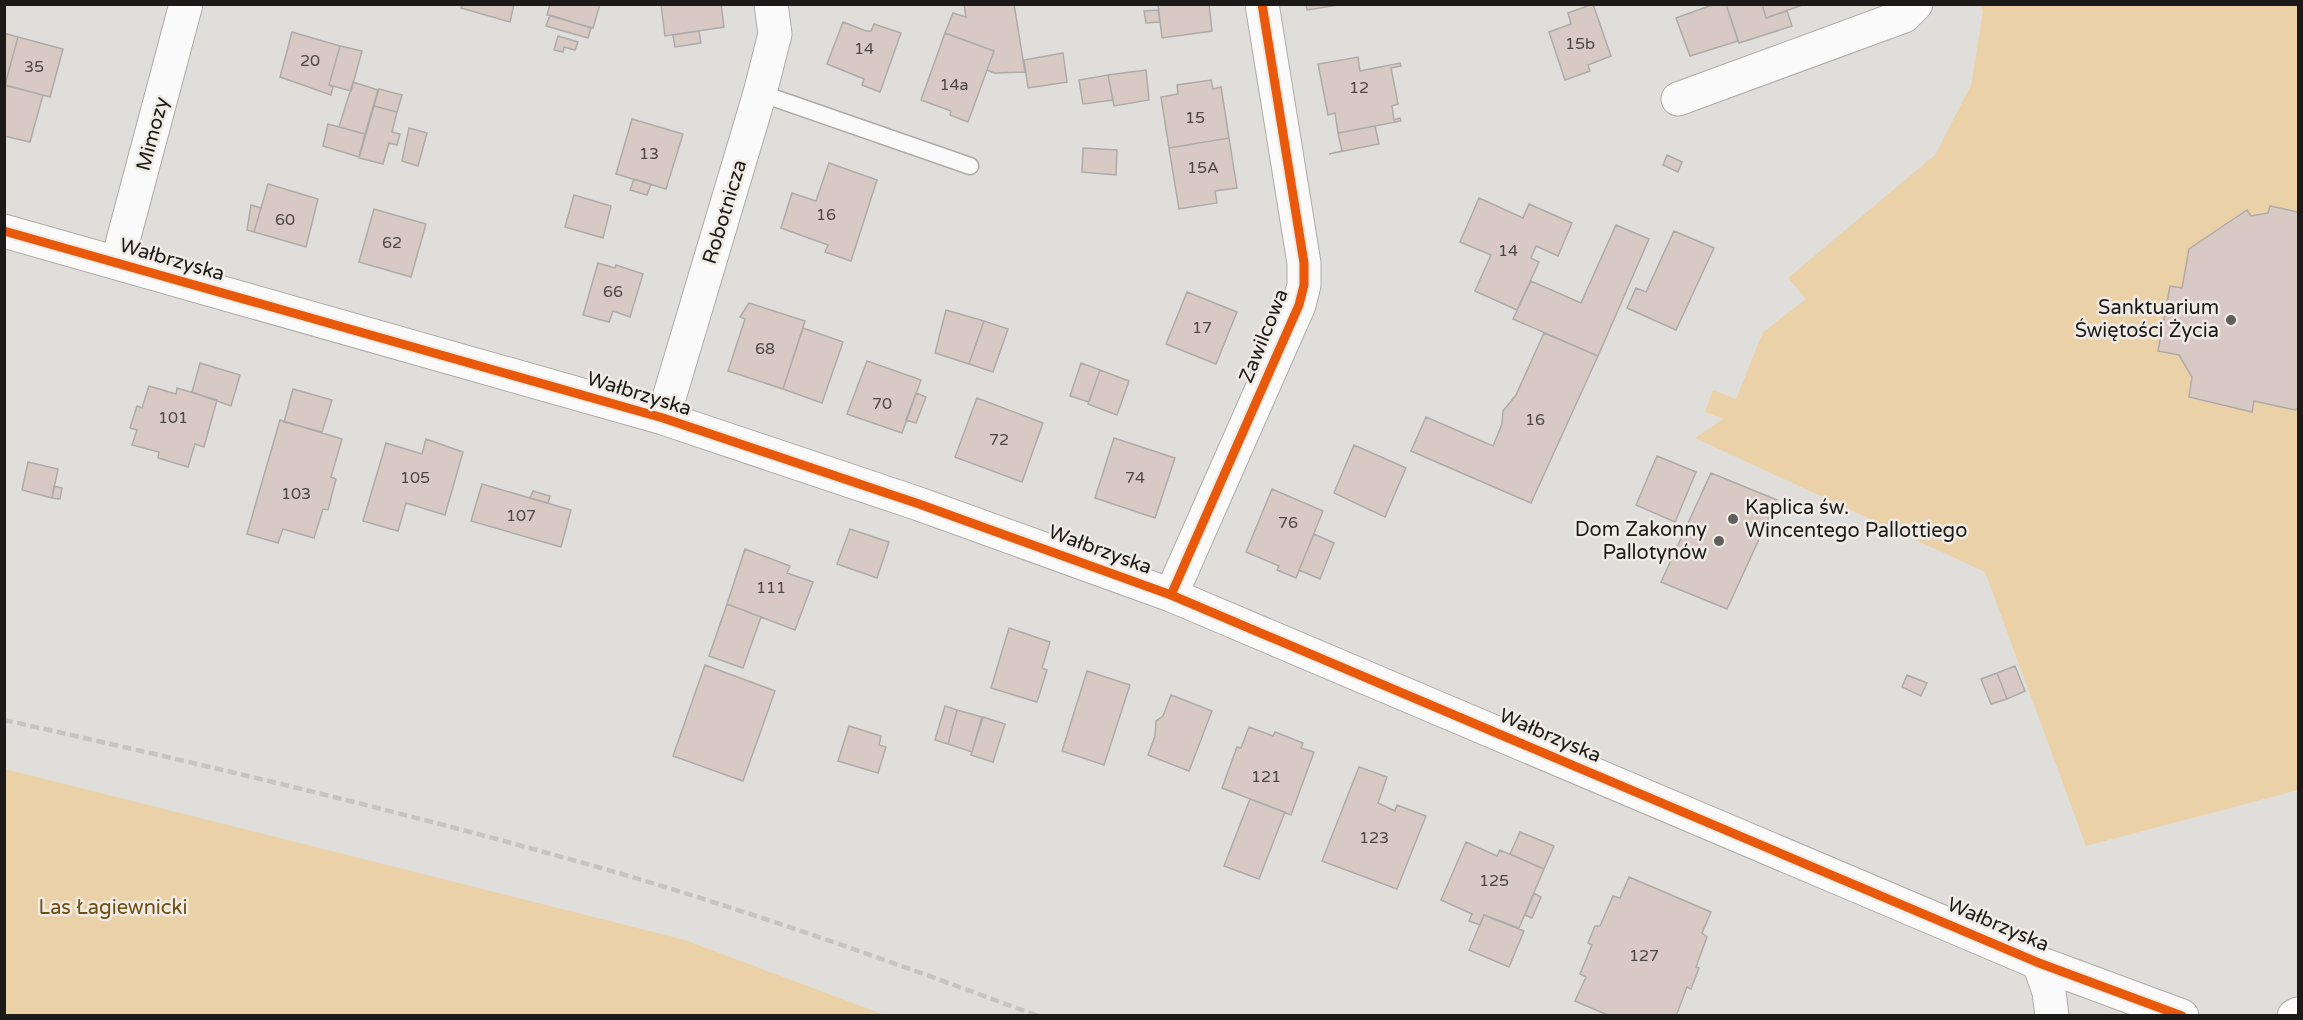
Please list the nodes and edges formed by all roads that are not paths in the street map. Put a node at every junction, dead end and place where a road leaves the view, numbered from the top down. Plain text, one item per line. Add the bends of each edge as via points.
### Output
1 (186, 4) edge
2 (771, 4) edge
3 (1262, 4) edge
4 (1916, 4) edge
5 (760, 93) junction
6 (1678, 99) dead end
7 (970, 166) dead end
8 (4, 231) edge
9 (117, 263) junction
10 (663, 418) junction
11 (1172, 595) junction
12 (2040, 963) junction
13 (2298, 1014) edge
14 (2052, 1016) edge
15 (2182, 1016) edge
16 (2294, 1016) edge

1 - 9 street, Mimozy
2 - 5 street, Robotnicza via 775,34
3 - 11 street, Zawilcowa via 1304,263 1304,285 1299,306
4 - 6 street via 1904,16
5 - 7 lane
5 - 10 street, Robotnicza
8 - 9 street, Wałbrzyska
9 - 10 street, Wałbrzyska
10 - 11 street, Wałbrzyska
11 - 12 street, Wałbrzyska
12 - 14 street
12 - 15 street, Wałbrzyska
13 - 16 street

